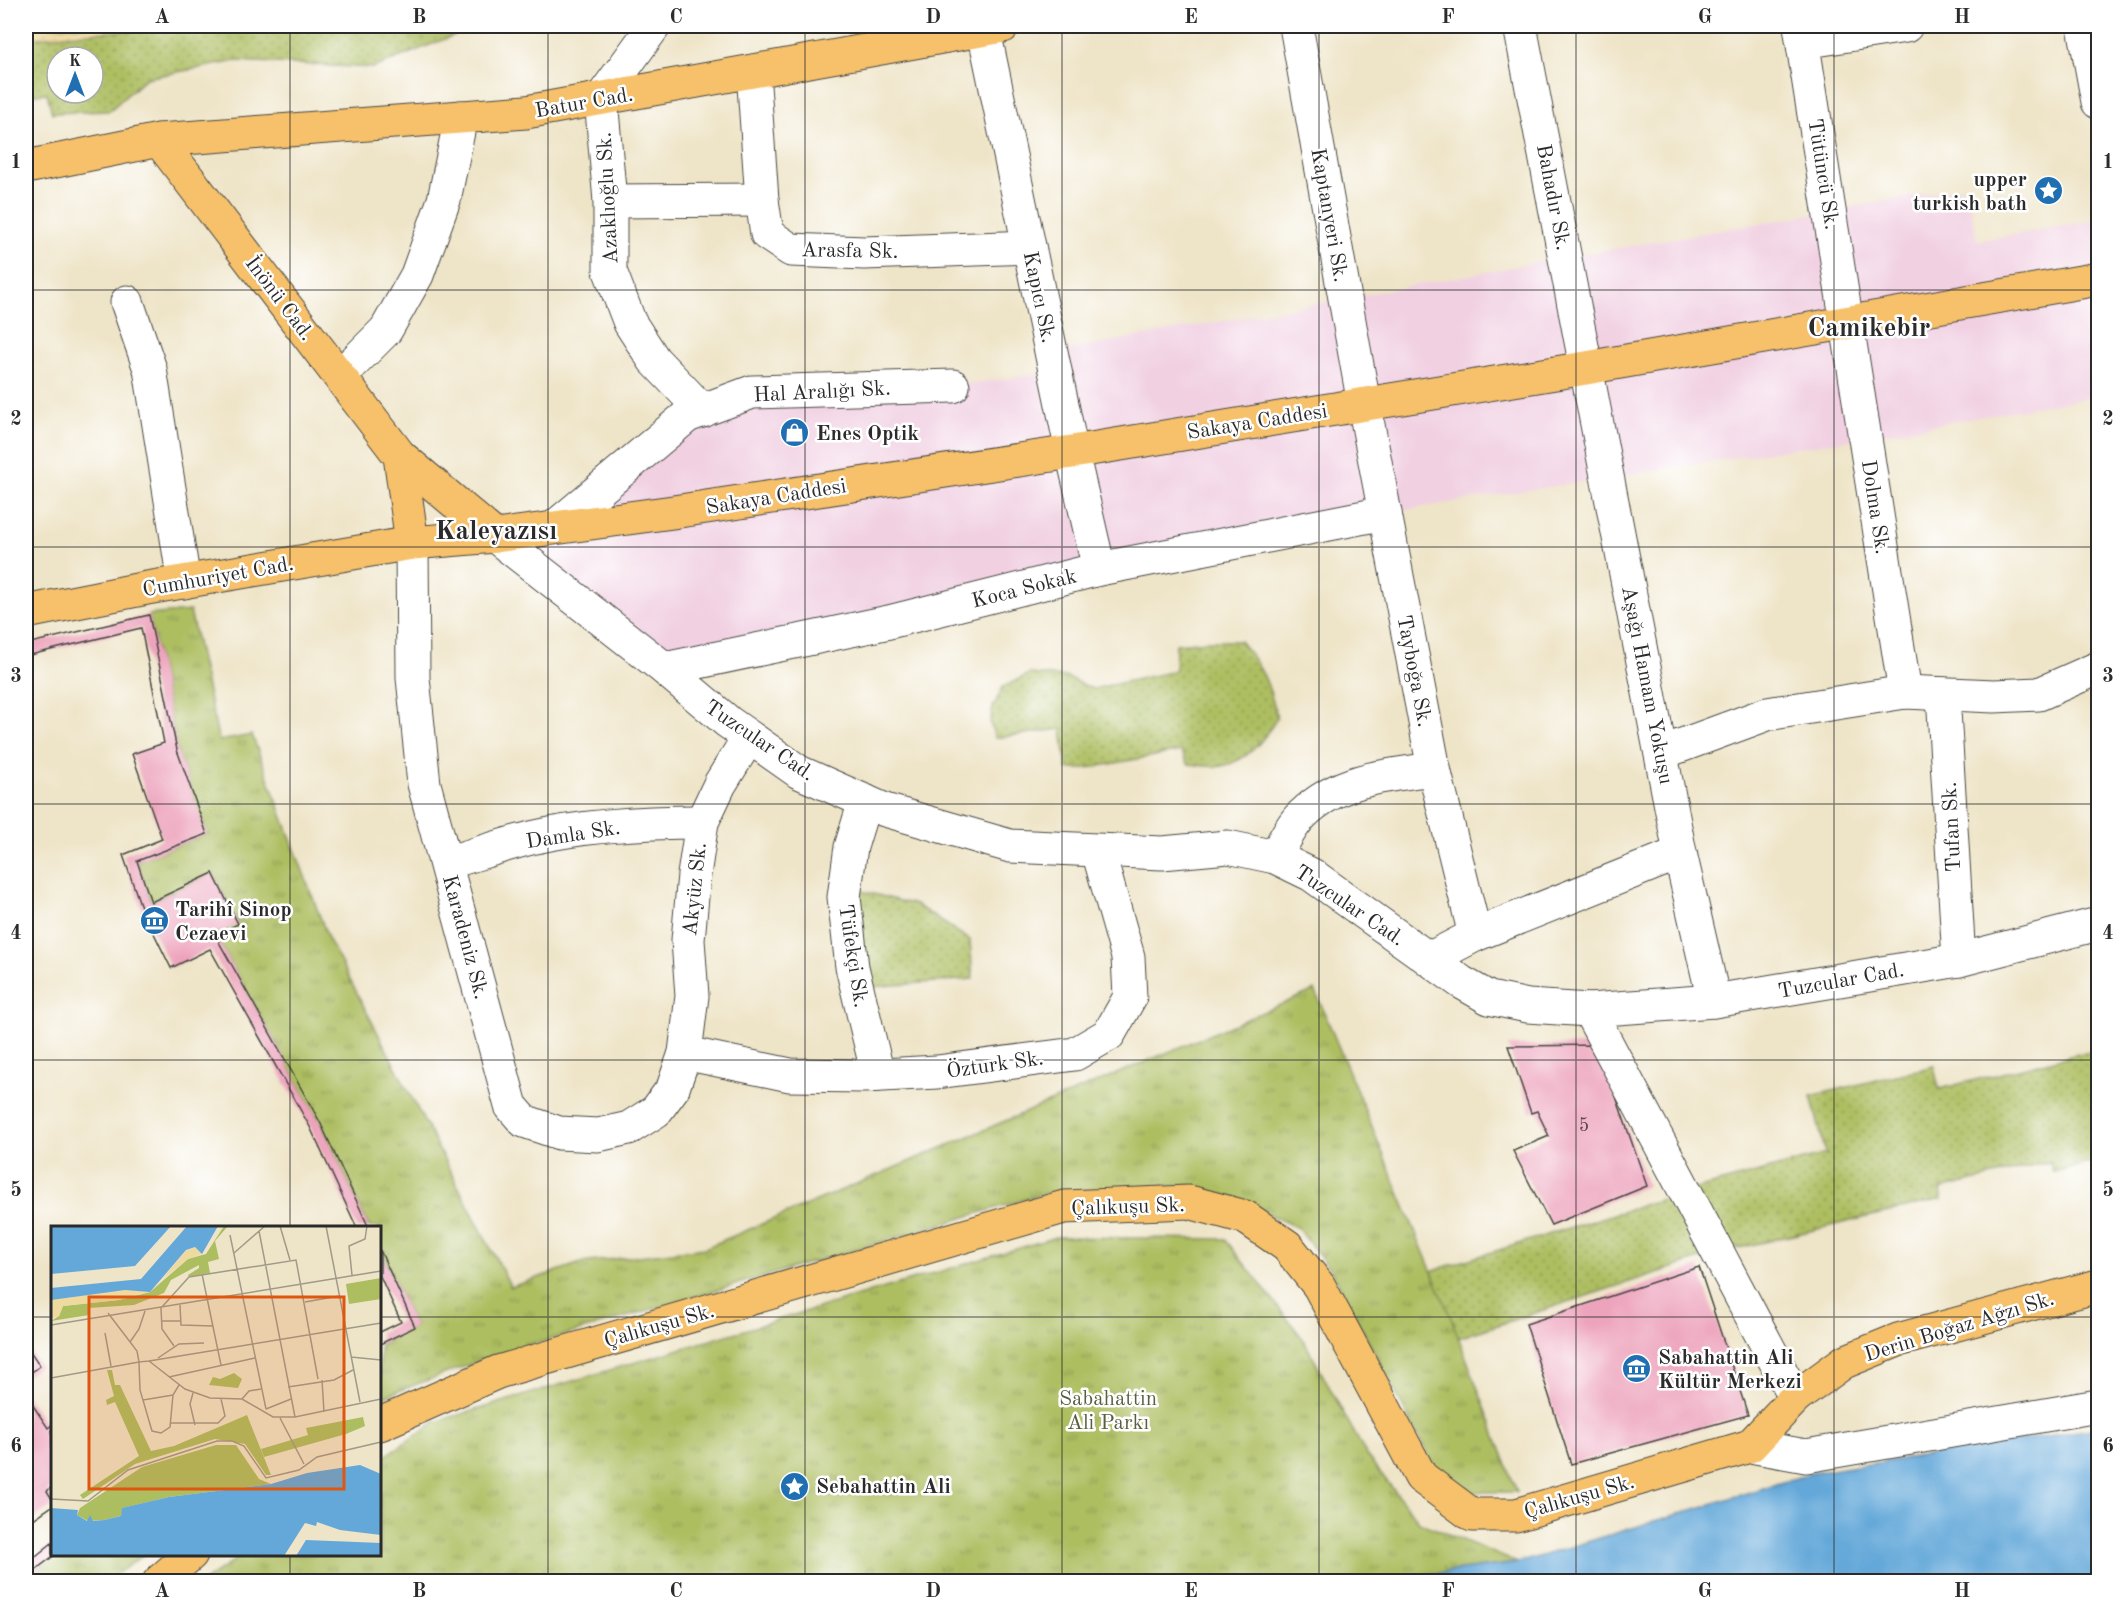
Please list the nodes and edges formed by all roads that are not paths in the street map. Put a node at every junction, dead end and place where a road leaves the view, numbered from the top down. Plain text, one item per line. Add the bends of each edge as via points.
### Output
1 (654, 26) edge
2 (1296, 26) edge
3 (1520, 26) edge
4 (1906, 26) edge
5 (2084, 26) edge
6 (990, 27) edge
7 (1801, 34) edge
8 (753, 71) junction
9 (601, 99) junction
10 (2098, 102) edge
11 (461, 117) junction
12 (159, 140) junction
13 (26, 167) edge
14 (762, 200) junction
15 (610, 201) junction
16 (1029, 247) junction
17 (2098, 279) edge
18 (127, 302) dead end
19 (1847, 322) junction
20 (1586, 368) junction
21 (339, 376) junction
22 (953, 386) dead end
23 (1364, 404) junction
24 (703, 411) junction
25 (1072, 452) junction
26 (400, 456) junction
27 (1384, 513) junction
28 (555, 527) junction
29 (495, 536) junction
30 (412, 543) junction
31 (1099, 569) junction
32 (184, 582) junction
33 (26, 612) edge
34 (2098, 668) edge
35 (665, 669) junction
36 (1905, 692) junction
37 (1943, 694) junction
38 (749, 737) junction
39 (1661, 753) junction
40 (1434, 769) junction
41 (865, 801) junction
42 (702, 822) junction
43 (1098, 852) junction
44 (1680, 853) junction
45 (1275, 857) junction
46 (446, 863) junction
47 (2098, 924) edge
48 (1475, 935) junction
49 (1429, 959) junction
50 (1959, 960) junction
51 (1714, 1001) junction
52 (1589, 1010) junction
53 (685, 1053) junction
54 (878, 1075) junction
55 (2098, 1286) edge
56 (1795, 1398) junction
57 (2098, 1406) edge
58 (381, 1424) edge
59 (1750, 1446) junction
60 (189, 1556) edge
61 (159, 1581) edge

1 - 9 street
2 - 23 street, Kaptanyeri Sk.
3 - 20 street, Bahadır Sk.
4 - 7 street
5 - 10 street
6 - 8 main road, Batur Cad.
6 - 16 street, Kapıcı Sk.
7 - 19 street, Tütüncü Sk.
8 - 9 main road, Batur Cad.
8 - 14 street, Arasfa Sk.
9 - 11 main road, Batur Cad. via 526,112
9 - 15 street, Azaklıoğlu Sk.
11 - 12 main road, Batur Cad.
11 - 21 street via 444,200 417,275 387,330
12 - 13 main road, Batur Cad.
12 - 21 main road, İnönü Cad.
14 - 15 street
14 - 16 street, Arasfa Sk. via 767,234 791,250 864,253
15 - 24 street, Azaklıoğlu Sk. via 610,271 630,322 654,360
16 - 25 street, Kapıcı Sk.
17 - 19 main road, Sakaya Caddesi
18 - 32 street via 150,369
19 - 20 main road, Sakaya Caddesi
19 - 36 street, Dolma Sk.
20 - 23 main road, Sakaya Caddesi
20 - 39 street, Aşağı Hamam Yokuşu
21 - 26 main road, İnönü Cad.
22 - 24 street, Hal Aralığı Sk. via 752,392
23 - 25 main road, Sakaya Caddesi
23 - 27 street, Tayboğa Sk.
24 - 28 street, Hal Aralığı Sk. via 687,416
25 - 28 main road, Sakaya Caddesi
25 - 31 street, Kapıcı Sk.
26 - 29 main road, İnönü Cad.
26 - 30 main road, İnönü Cad.
27 - 31 street, Koca Sokak
27 - 40 street, Tayboğa Sk.
28 - 29 main road, Sakaya Caddesi
29 - 30 main road, Sakaya Caddesi
29 - 35 street, Tuzcular Cad.
30 - 32 main road, Cumhuriyet Cad.
30 - 46 street, Karadeniz Sk. via 413,678 424,784
31 - 35 street, Koca Sokak via 889,622
32 - 33 main road, Cumhuriyet Cad.
34 - 37 street via 2039,694
35 - 38 street, Tuzcular Cad.
36 - 37 street
36 - 39 street via 1767,714
37 - 50 street, Tufan Sk.
38 - 41 street, Tuzcular Cad. via 799,772
38 - 42 street, Akyüz Sk.
39 - 44 street, Aşağı Hamam Yokuşu
40 - 45 street via 1373,777 1331,792 1302,815
40 - 48 street, Tayboğa Sk.
41 - 43 street, Tuzcular Cad. via 1010,846
41 - 54 street, Tüfekçi Sk. via 851,847 844,897 852,967
42 - 46 street, Damla Sk. via 611,826 532,838
42 - 53 street, Akyüz Sk. via 688,940 692,996
43 - 45 street, Tuzcular Cad. via 1162,853 1228,847
43 - 54 street, Özturk Sk. via 1128,957 1130,997 1109,1034 1074,1054 937,1072
44 - 48 street
44 - 51 street, Aşağı Hamam Yokuşu
45 - 49 street, Tuzcular Cad. via 1312,875
46 - 53 street, Karadeniz Sk. via 511,1106 524,1121 559,1133 598,1135 629,1128 656,1111 673,1088
47 - 50 street, Tuzcular Cad.
48 - 49 street
49 - 52 street, Tuzcular Cad. via 1488,998 1528,1006
50 - 51 street, Tuzcular Cad.
51 - 52 street, Tuzcular Cad.
52 - 56 street
53 - 54 street, Özturk Sk. via 790,1075
55 - 56 main road, Derin Boğaz Ağzı Sk. via 1898,1340 1844,1362
56 - 59 main road
57 - 59 street via 1806,1456
58 - 59 main road, Çalıkuşu Sk. via 498,1372 1064,1207 1189,1202 1245,1216 1287,1246 1319,1286 1420,1477 1472,1515 1516,1515
60 - 61 main road

